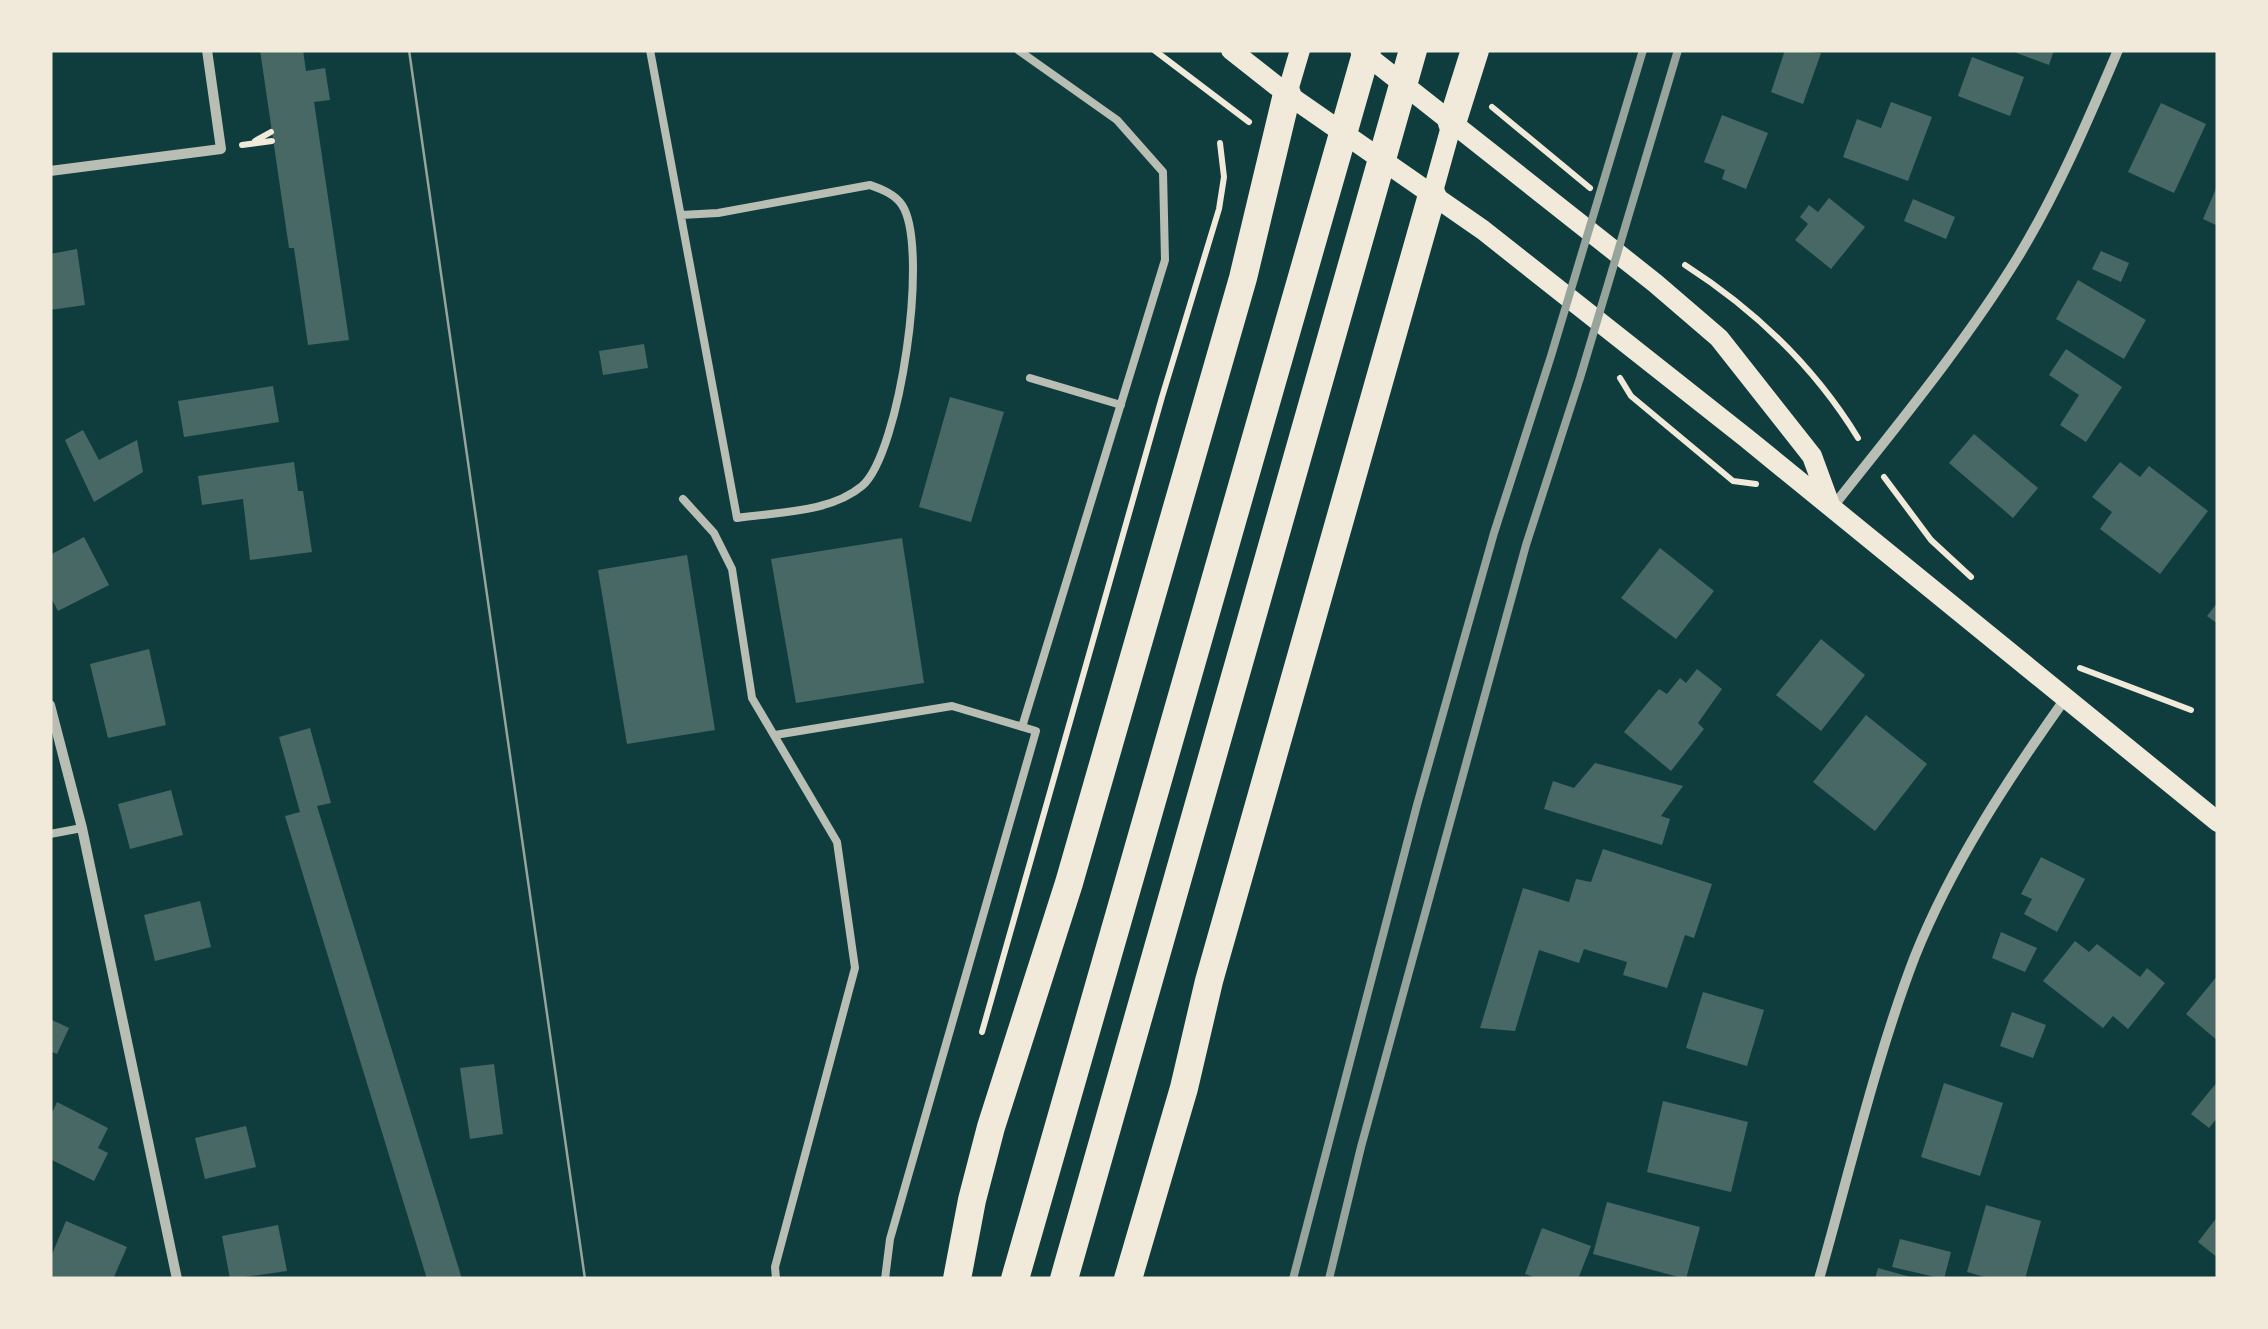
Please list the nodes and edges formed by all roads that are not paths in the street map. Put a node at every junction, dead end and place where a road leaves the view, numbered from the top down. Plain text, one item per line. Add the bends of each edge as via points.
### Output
1 (208, 50) edge
2 (650, 50) edge
3 (1018, 50) edge
4 (1231, 50) edge
5 (1300, 50) edge
6 (1363, 50) edge
7 (1413, 50) edge
8 (1475, 50) edge
9 (2118, 50) edge
10 (1287, 94) junction
11 (1452, 124) junction
12 (50, 172) edge
13 (1432, 195) junction
14 (681, 215) junction
15 (1030, 378) dead end
16 (1121, 406) junction
17 (683, 499) dead end
18 (1831, 509) junction
19 (2065, 699) junction
20 (50, 705) edge
21 (1022, 727) junction
22 (775, 735) junction
23 (2218, 822) edge
24 (82, 828) junction
25 (50, 834) edge
26 (177, 1279) edge
27 (776, 1279) edge
28 (885, 1279) edge
29 (958, 1279) edge
30 (1015, 1279) edge
31 (1064, 1279) edge
32 (1128, 1279) edge
33 (1819, 1279) edge

1 - 12 street via 222,149
2 - 14 lane
3 - 16 lane via 1117,120 1164,172 1165,260
4 - 10 main road
5 - 10 main road
6 - 11 main road
6 - 30 highway
7 - 31 highway
8 - 11 highway
9 - 18 street via 2072,158 2017,258
10 - 13 main road
10 - 29 highway via 1243,278 992,1127
11 - 13 main road
11 - 18 main road via 1719,338 1812,456
13 - 18 main road
13 - 32 highway
14 - 14 lane via 736,518 827,504 862,486 891,429 913,294 915,265 902,205 870,184
15 - 16 lane
16 - 21 lane
17 - 22 lane via 714,533 732,569 752,698
18 - 19 main road
19 - 23 main road
19 - 33 street via 1957,868 1916,956
20 - 24 street
21 - 22 lane via 952,706
21 - 28 lane via 1036,731 890,1239
22 - 27 lane via 837,842 855,968
24 - 25 lane
24 - 26 street

